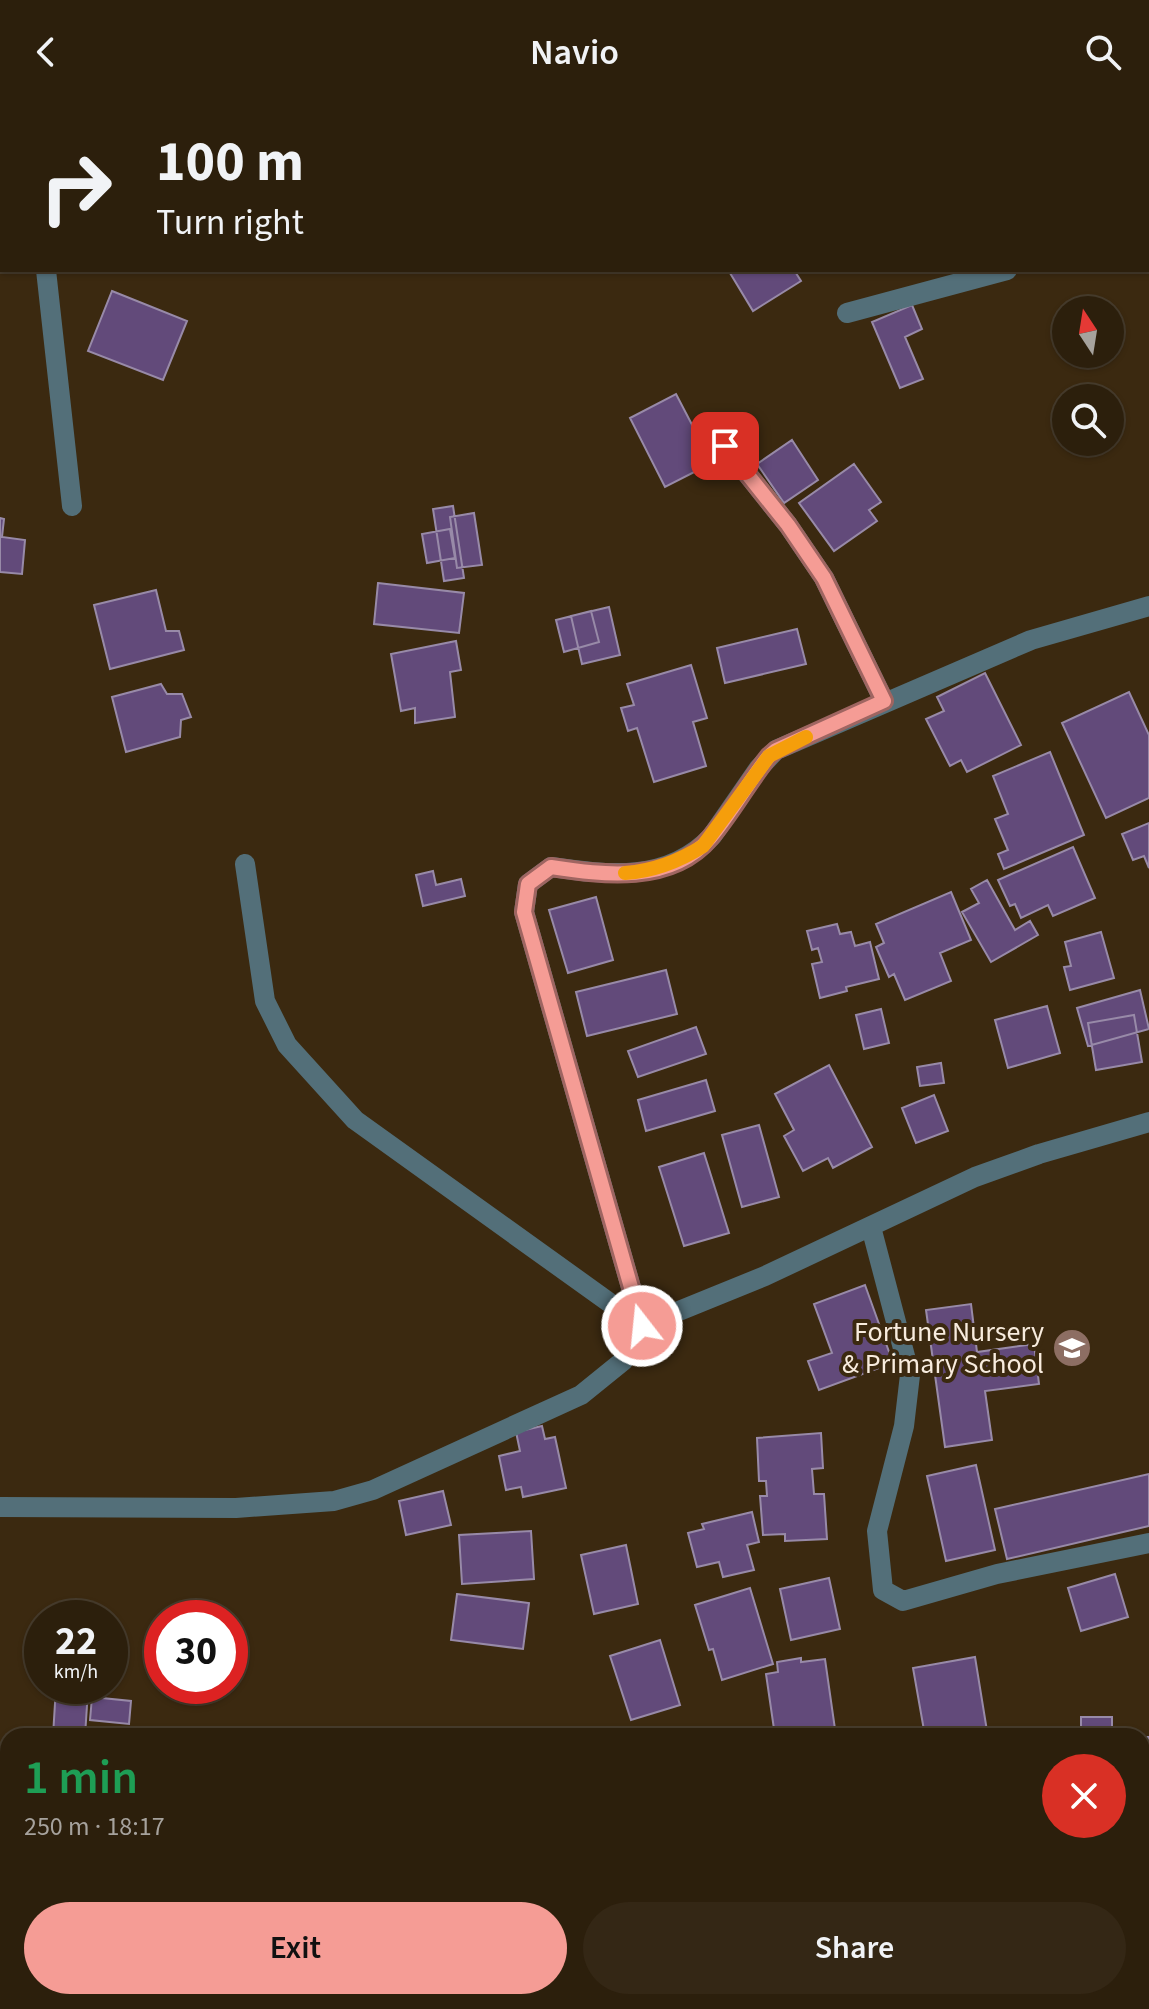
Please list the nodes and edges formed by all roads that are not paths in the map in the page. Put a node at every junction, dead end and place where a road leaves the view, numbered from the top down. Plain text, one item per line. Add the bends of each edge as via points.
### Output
1 (46, 272) edge
2 (1000, 272) edge
3 (847, 313) dead end
4 (725, 446) dead end
5 (72, 506) dead end
6 (1149, 606) edge
7 (884, 701) junction
8 (245, 864) dead end
9 (1149, 1122) edge
10 (871, 1227) junction
11 (642, 1326) junction
12 (0, 1507) edge
13 (1149, 1543) edge

1 - 5 street
2 - 3 street
4 - 7 street via 824,578
6 - 7 street via 1031,640
7 - 11 street via 776,750 712,836 689,855 652,871 607,875 551,867 528,884 524,912
8 - 11 street via 265,1001 287,1045 355,1120
9 - 10 street via 975,1177
10 - 11 street
10 - 13 street via 910,1375 904,1426 877,1531 883,1590 903,1601 997,1574
11 - 12 street via 623,1361 581,1395 373,1490 334,1501 236,1508

